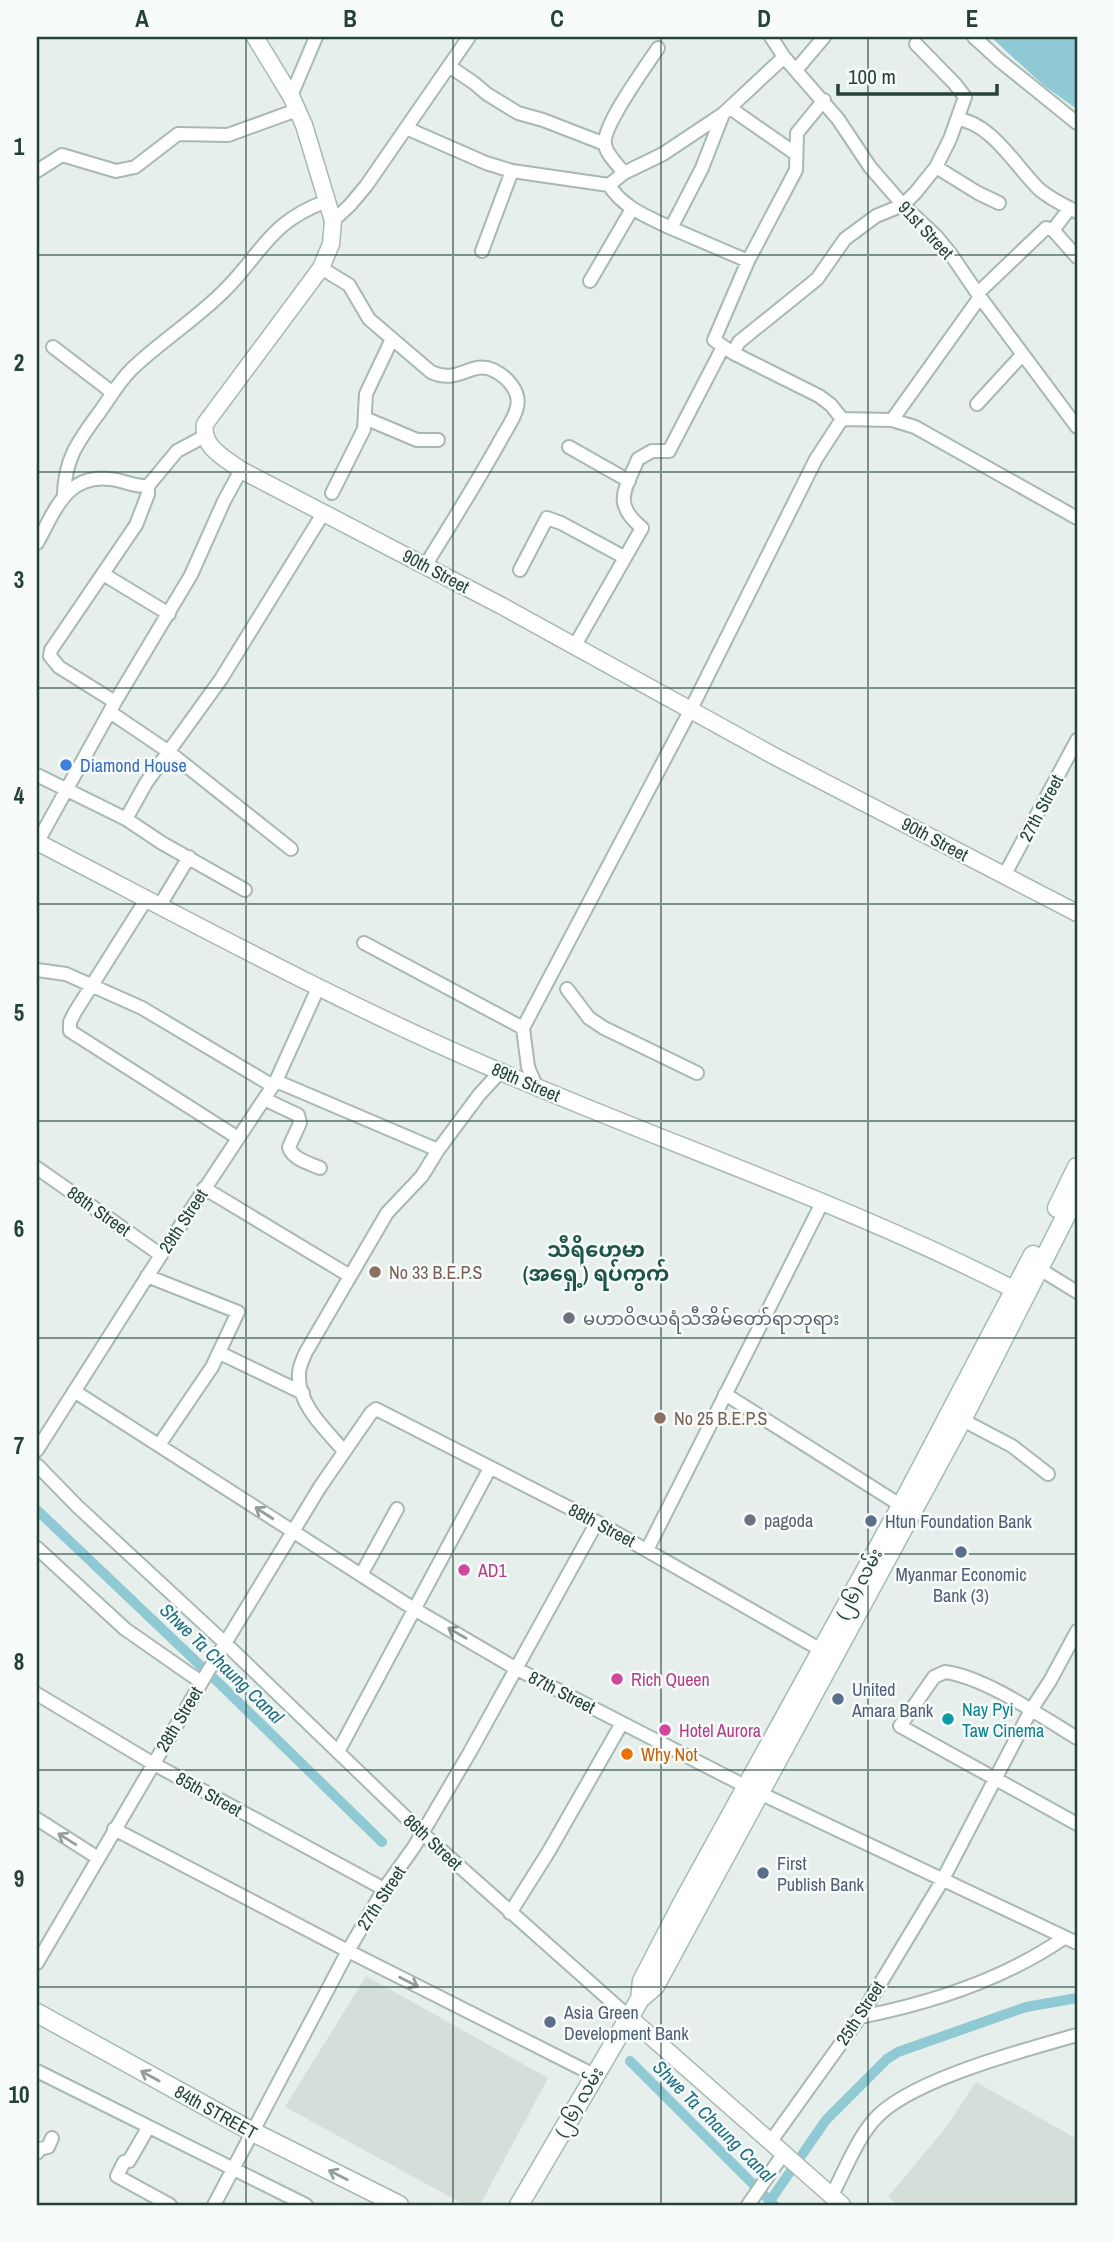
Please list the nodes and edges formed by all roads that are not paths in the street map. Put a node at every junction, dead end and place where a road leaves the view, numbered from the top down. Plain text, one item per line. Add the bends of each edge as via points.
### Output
1 (255, 37) edge
2 (316, 37) edge
3 (469, 37) edge
4 (771, 37) edge
5 (824, 37) edge
6 (974, 37) edge
7 (916, 44) dead end
8 (658, 48) dead end
9 (784, 57) junction
10 (449, 66) junction
11 (796, 69) junction
12 (824, 100) junction
13 (294, 103) junction
14 (726, 111) junction
15 (957, 119) junction
16 (1077, 123) edge
17 (406, 128) junction
18 (605, 144) junction
19 (796, 154) junction
20 (936, 167) junction
21 (37, 171) edge
22 (512, 171) junction
23 (624, 173) junction
24 (609, 185) junction
25 (327, 201) junction
26 (999, 203) dead end
27 (903, 205) junction
28 (632, 209) junction
29 (1074, 210) edge
30 (333, 221) junction
31 (671, 228) junction
32 (1053, 230) junction
33 (482, 251) dead end
34 (1077, 257) edge
35 (748, 261) junction
36 (321, 268) junction
37 (590, 281) dead end
38 (979, 295) junction
39 (392, 339) junction
40 (53, 347) dead end
41 (728, 350) junction
42 (1022, 355) junction
43 (113, 393) junction
44 (977, 404) dead end
45 (366, 419) junction
46 (842, 419) junction
47 (892, 420) junction
48 (1076, 424) edge
49 (205, 436) junction
50 (438, 440) dead end
51 (569, 447) dead end
52 (241, 470) junction
53 (629, 481) junction
54 (148, 486) junction
55 (332, 493) dead end
56 (64, 494) junction
57 (324, 512) junction
58 (1077, 518) edge
59 (37, 543) edge
60 (624, 557) junction
61 (425, 566) junction
62 (520, 570) dead end
63 (103, 574) junction
64 (169, 614) junction
65 (574, 647) junction
66 (112, 707) junction
67 (690, 711) junction
68 (1077, 740) edge
69 (169, 752) junction
70 (37, 775) edge
71 (68, 789) junction
72 (126, 819) junction
73 (37, 842) edge
74 (291, 849) dead end
75 (189, 857) junction
76 (1004, 876) junction
77 (246, 890) dead end
78 (153, 902) junction
79 (1077, 913) edge
80 (364, 943) dead end
81 (37, 970) edge
82 (92, 984) junction
83 (319, 986) junction
84 (567, 989) dead end
85 (523, 1028) junction
86 (500, 1072) junction
87 (697, 1073) dead end
88 (275, 1083) junction
89 (536, 1086) junction
90 (264, 1099) junction
91 (238, 1138) junction
92 (438, 1150) junction
93 (1077, 1167) edge
94 (37, 1168) edge
95 (320, 1168) dead end
96 (204, 1188) junction
97 (1077, 1194) edge
98 (823, 1201) junction
99 (160, 1255) junction
100 (1034, 1266) junction
101 (147, 1276) junction
102 (350, 1276) junction
103 (1077, 1292) edge
104 (1021, 1293) junction
105 (220, 1353) junction
106 (74, 1391) junction
107 (303, 1393) junction
108 (725, 1394) junction
109 (376, 1409) joint
110 (957, 1417) junction
111 (159, 1445) junction
112 (37, 1450) edge
113 (344, 1451) junction
114 (37, 1465) edge
115 (490, 1468) junction
116 (1048, 1474) dead end
117 (397, 1509) dead end
118 (907, 1509) junction
119 (597, 1522) junction
120 (293, 1532) junction
121 (37, 1548) edge
122 (647, 1550) junction
123 (361, 1575) junction
124 (414, 1609) junction
125 (1077, 1631) edge
126 (226, 1644) junction
127 (823, 1651) junction
128 (1072, 1653) edge
129 (515, 1668) junction
130 (204, 1677) junction
131 (37, 1694) edge
132 (1031, 1710) junction
133 (622, 1723) junction
134 (1077, 1738) edge
135 (338, 1752) junction
136 (152, 1763) junction
137 (996, 1780) junction
138 (752, 1789) junction
139 (37, 1819) edge
140 (1077, 1824) edge
141 (114, 1829) junction
142 (422, 1833) junction
143 (98, 1858) junction
144 (942, 1881) junction
145 (384, 1889) junction
146 (510, 1913) junction
147 (1064, 1938) junction
148 (1077, 1943) edge
149 (348, 1951) junction
150 (37, 1963) edge
151 (37, 2013) edge
152 (860, 2017) junction
153 (630, 2018) junction
154 (1077, 2035) edge
155 (37, 2071) edge
156 (594, 2075) junction
157 (148, 2127) junction
158 (253, 2132) junction
159 (52, 2138) dead end
160 (37, 2153) edge
161 (786, 2155) junction
162 (233, 2168) junction
163 (522, 2199) edge
164 (837, 2200) edge
165 (749, 2203) edge
166 (170, 2205) edge
167 (214, 2205) edge
168 (306, 2205) edge
169 (399, 2205) edge
170 (509, 2205) edge

1 - 13 street
2 - 13 street
3 - 10 street
4 - 9 street, 91st Street
5 - 11 street
6 - 16 street
7 - 15 street via 963,93 966,102
8 - 18 street via 607,130
9 - 11 street, 91st Street
9 - 14 street
10 - 17 street
10 - 18 street via 518,113
11 - 12 street, 91st Street
12 - 19 street via 797,133
12 - 27 street, 91st Street via 870,167
13 - 21 street via 228,135 178,134 125,171 62,155
13 - 25 street
14 - 19 street
14 - 23 street via 663,154
14 - 31 street
15 - 20 street
15 - 29 street via 986,133 1041,191
17 - 22 street
17 - 30 street via 366,186
18 - 23 street
19 - 35 street via 796,170
20 - 26 street
20 - 27 street
22 - 24 street
22 - 33 street
23 - 24 street
24 - 28 street
25 - 30 street
25 - 43 street via 277,229 226,289 134,366
27 - 38 street, 91st Street via 936,236
27 - 41 street via 876,216 845,239 817,279
28 - 31 street
28 - 37 street
29 - 32 street
30 - 36 street via 331,244
31 - 35 street
32 - 34 street
32 - 38 street via 1046,228
35 - 41 street via 713,337
36 - 39 street via 349,285 369,319
36 - 49 street via 213,412 205,424
38 - 42 street, 91st Street
38 - 47 street
39 - 45 street via 366,394
39 - 61 street via 440,377 475,368 494,370 514,387 518,406
40 - 43 street
41 - 46 street via 818,396
41 - 53 street via 669,451 652,451 638,459
42 - 44 street
42 - 48 street, 91st Street
43 - 56 street via 71,455
45 - 50 street via 417,440
45 - 55 street
46 - 47 street
46 - 67 street via 816,459
47 - 58 street via 938,439
49 - 52 street, 90th Street via 213,449
49 - 54 street via 177,451
51 - 53 street
52 - 57 street, 90th Street
52 - 64 street
53 - 60 street via 622,499 627,516 642,528
54 - 56 street via 110,478 80,482
54 - 63 street via 136,525
56 - 59 street
57 - 61 street, 90th Street
57 - 69 street via 228,668
60 - 62 street via 550,517 542,524
60 - 65 street
61 - 65 street, 90th Street
63 - 64 street
63 - 66 street via 50,656
64 - 66 street
65 - 67 street, 90th Street
66 - 69 street
66 - 71 street
67 - 76 street, 90th Street
67 - 85 street
68 - 76 street, 27th Street
69 - 72 street
69 - 74 street
70 - 71 street
71 - 72 street
71 - 73 street
72 - 75 street
73 - 78 street, 89th Street
75 - 77 street
75 - 78 street
76 - 79 street, 90th Street
78 - 82 street
78 - 83 street, 89th Street
80 - 85 street
81 - 82 street
82 - 88 street
82 - 91 street via 70,1022 74,1035
83 - 86 street, 89th Street
83 - 88 street, 29th Street
84 - 87 street via 589,1018 604,1028
85 - 89 street via 528,1067
86 - 89 street, 89th Street
86 - 92 street
88 - 90 street, 29th Street
88 - 92 street
89 - 98 street, 89th Street
90 - 91 street, 29th Street
90 - 95 street via 298,1115 300,1123 289,1151
91 - 96 street, 29th Street
92 - 102 street via 422,1176 387,1213
93 - 100 main road, (၂၆) လမ်း
94 - 99 street, 88th Street
96 - 99 street, 29th Street
96 - 102 street
97 - 100 main road, (၂၆) လမ်း
98 - 104 street, 89th Street
98 - 108 street
99 - 101 street, 29th Street
100 - 103 street
100 - 104 main road, (၂၆) လမ်း
101 - 105 street via 238,1312
101 - 106 street, 29th Street
102 - 107 street via 300,1366
104 - 110 main road, (၂၆) လမ်း
105 - 107 street
105 - 111 street
106 - 111 street, 87th Street
106 - 112 street, 29th Street
107 - 113 street via 310,1410
108 - 118 street
108 - 122 street
109 - 113 street, 28th Street
109 - 115 street, 88th Street
110 - 116 street via 1012,1446
110 - 118 main road, (၂၆) လမ်း
120 -> 111 street, 87th Street
113 - 120 street, 28th Street
114 - 126 street, 86th Street
115 - 119 street, 88th Street
115 - 124 street
117 - 123 street
118 - 127 main road, (၂၆) လမ်း
118 - 138 main road, (၂၆) လမ်း
119 - 122 street, 88th Street
119 - 129 street, 27th Street
120 - 123 street, 87th Street
120 - 126 street, 28th Street
121 - 130 street via 125,1629
122 - 127 street, 88th Street
123 - 124 street, 87th Street
129 -> 124 street, 87th Street
124 - 135 street
125 - 128 street, 25th Street
126 - 130 street, 28th Street
126 - 135 street, 86th Street
127 - 138 main road, (၂၆) လမ်း
128 - 132 street, 25th Street
129 - 133 street, 87th Street
129 - 142 street, 27th Street
130 - 136 street, 28th Street
131 - 136 street, 85th Street
132 - 134 street
132 - 137 street, 25th Street
132 - 137 street via 981,1684 941,1672 900,1726
133 - 138 street, 87th Street
133 - 146 street
135 - 142 street, 86th Street
136 - 141 street, 28th Street
136 - 145 street, 85th Street
137 - 140 street
137 - 144 street, 25th Street
138 - 144 street, 87th Street
138 - 153 main road, (၂၆) လမ်း via 642,1981 640,2000
143 -> 139 street
141 - 143 street, 28th Street
141 - 149 street
142 - 145 street, 27th Street
142 - 146 street, 86th Street
143 - 150 street, 28th Street
144 - 147 street, 87th Street
144 - 152 street, 25th Street
145 - 149 street, 27th Street
146 - 153 street, 86th Street
147 - 148 street, 87th Street
147 - 152 street via 1006,1972 930,2000
149 -> 156 street
149 - 158 street, 27th Street
158 -> 151 main road, 84th STREET
152 - 161 street, 25th Street
153 - 156 main road, (၂၆) လမ်း
153 - 161 street, 86th Street
154 - 164 street via 923,2086 882,2111 870,2125
155 - 157 street
156 - 163 main road, (၂၆) လမ်း
157 - 162 street
157 - 166 street via 117,2176
158 - 162 street, 27th Street
169 -> 158 main road, 84th STREET
159 - 160 street via 48,2147
161 - 164 street, 86th Street
161 - 165 street, 25th Street
162 - 167 street, 27th Street
162 - 168 street
163 - 170 main road

